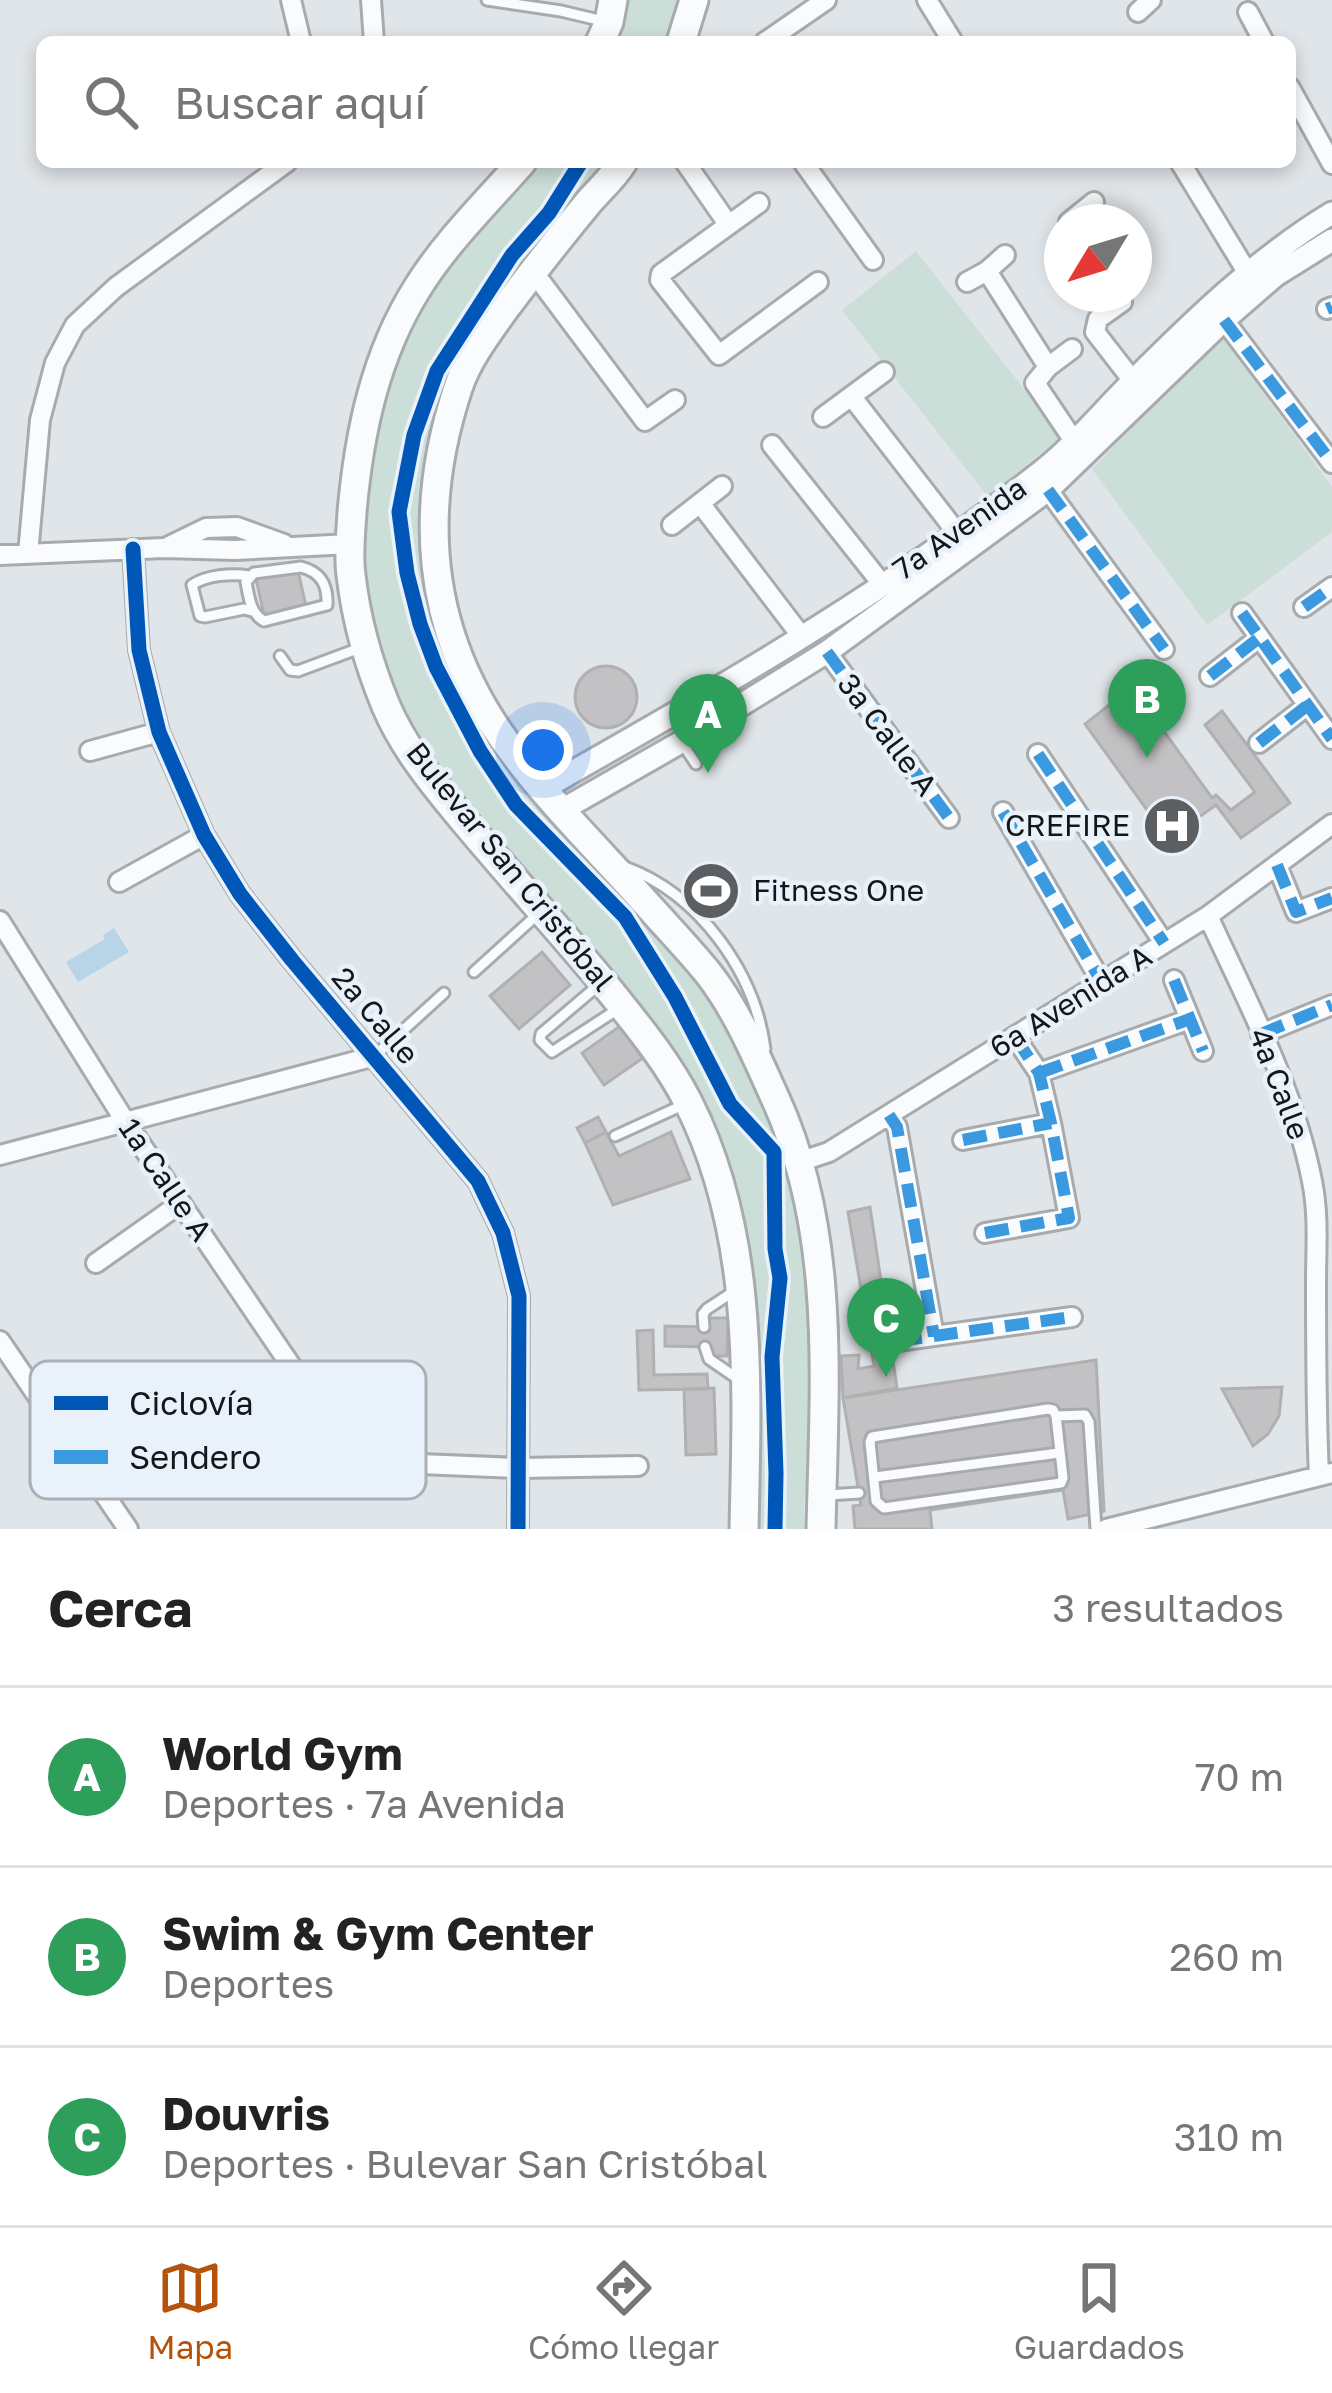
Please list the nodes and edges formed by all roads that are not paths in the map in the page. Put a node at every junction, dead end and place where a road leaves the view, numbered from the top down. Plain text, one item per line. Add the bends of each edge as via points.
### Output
1 (291, 0) edge
2 (371, 0) edge
3 (487, 0) edge
4 (694, 0) edge
5 (826, 0) edge
6 (928, 0) edge
7 (561, 6) edge
8 (1248, 12) dead end
9 (608, 21) edge
10 (300, 36) edge
11 (374, 36) edge
12 (683, 36) edge
13 (774, 36) edge
14 (949, 36) edge
15 (1261, 36) edge
16 (1296, 99) edge
17 (1332, 164) edge
18 (279, 168) edge
19 (517, 168) edge
20 (622, 168) edge
21 (689, 168) edge
22 (807, 168) edge
23 (1184, 168) edge
24 (1094, 202) dead end
25 (759, 203) dead end
26 (1092, 204) edge
27 (1332, 213) edge
28 (728, 224) junction
29 (567, 229) junction
30 (1332, 240) edge
31 (1005, 255) dead end
32 (873, 260) dead end
33 (987, 271) junction
34 (1247, 272) junction
35 (967, 281) dead end
36 (542, 282) junction
37 (818, 282) dead end
38 (1110, 312) edge
39 (500, 317) junction
40 (1225, 320) junction
41 (1072, 349) dead end
42 (1048, 367) junction
43 (884, 372) dead end
44 (1133, 381) junction
45 (852, 397) junction
46 (675, 400) dead end
47 (823, 417) dead end
48 (1074, 441) junction
49 (772, 445) dead end
50 (1332, 463) edge
51 (722, 486) dead end
52 (1048, 490) junction
53 (700, 503) junction
54 (672, 525) dead end
55 (958, 534) junction
56 (350, 544) junction
57 (133, 549) junction
58 (28, 554) junction
59 (0, 555) edge
60 (249, 576) junction
61 (343, 584) junction
62 (882, 584) junction
63 (1331, 591) edge
64 (327, 605) junction
65 (1304, 607) dead end
66 (252, 611) junction
67 (1242, 613) dead end
68 (802, 637) junction
69 (1259, 638) junction
70 (365, 646) junction
71 (1164, 649) dead end
72 (826, 652) junction
73 (280, 656) dead end
74 (1210, 676) dead end
75 (696, 703) junction
76 (1308, 705) junction
77 (710, 725) junction
78 (159, 732) junction
79 (1332, 739) edge
80 (681, 742) junction
81 (1259, 742) dead end
82 (90, 752) dead end
83 (1038, 754) dead end
84 (696, 764) dead end
85 (553, 800) junction
86 (1003, 812) dead end
87 (949, 818) dead end
88 (1332, 824) edge
89 (204, 835) junction
90 (1277, 866) junction
91 (119, 881) dead end
92 (1332, 898) edge
93 (542, 911) junction
94 (1208, 916) junction
95 (0, 921) edge
96 (1164, 944) junction
97 (474, 972) dead end
98 (1174, 980) dead end
99 (1101, 982) junction
100 (592, 991) junction
101 (444, 993) dead end
102 (1332, 1005) edge
103 (611, 1013) junction
104 (1190, 1019) junction
105 (1261, 1034) junction
106 (1015, 1037) junction
107 (1203, 1051) dead end
108 (374, 1056) junction
109 (1039, 1073) junction
110 (688, 1102) junction
111 (890, 1115) junction
112 (125, 1121) junction
113 (1052, 1123) junction
114 (615, 1136) dead end
115 (963, 1141) dead end
116 (0, 1155) edge
117 (800, 1162) junction
118 (181, 1203) junction
119 (985, 1233) dead end
120 (96, 1263) dead end
121 (741, 1287) junction
122 (1072, 1317) dead end
123 (704, 1327) dead end
124 (934, 1336) junction
125 (0, 1341) edge
126 (898, 1341) dead end
127 (705, 1347) dead end
128 (288, 1361) edge
129 (14, 1364) junction
130 (0, 1379) edge
131 (745, 1383) junction
132 (30, 1387) edge
133 (1056, 1416) junction
134 (830, 1418) junction
135 (1059, 1453) junction
136 (426, 1463) edge
137 (638, 1466) dead end
138 (519, 1468) junction
139 (1326, 1474) edge
140 (875, 1477) junction
141 (859, 1492) dead end
142 (821, 1496) junction
143 (107, 1499) edge
144 (128, 1529) edge
145 (518, 1529) edge
146 (748, 1529) edge
147 (810, 1529) edge
148 (821, 1529) edge
149 (1096, 1529) edge
150 (1106, 1529) edge

1 - 10 street
2 - 11 street
3 - 7 lane
4 - 12 main road
5 - 13 street
6 - 14 street
7 - 9 lane
8 - 15 street
16 - 17 street
18 - 58 street via 75,325 40,420
19 - 56 main road, Bulevar San Cristóbal via 417,288 391,339 362,431
20 - 29 main road
21 - 28 street
22 - 32 street
23 - 34 street
24 - 26 street
25 - 28 street
27 - 34 street, 7a Avenida
28 - 37 street via 659,277 717,354
29 - 36 street
29 - 39 main road
30 - 40 street, 7a Avenida
31 - 33 street
33 - 35 street
33 - 42 street
34 - 44 street, 7a Avenida
36 - 39 street
36 - 46 street via 645,421
38 - 44 street via 1095,332
39 - 85 main road via 459,384 437,472 435,563 470,684
40 - 50 street
40 - 52 street, 7a Avenida
41 - 42 street
42 - 48 street via 1036,387
43 - 45 street
44 - 48 street, 7a Avenida
45 - 47 street
45 - 55 street
48 - 55 street, 7a Avenida
49 - 62 street
51 - 53 street
52 - 71 street
52 - 72 street, 7a Avenida
53 - 54 street
53 - 68 street
55 - 62 street, 7a Avenida
56 - 57 street via 293,547 237,527
56 - 61 main road, Bulevar San Cristóbal
57 - 58 street
57 - 78 street, 2a Calle via 140,650
58 - 59 street
60 - 61 lane via 302,566
60 - 66 lane
60 - 66 lane via 192,585 200,616
61 - 64 lane
61 - 64 lane
61 - 70 main road, Bulevar San Cristóbal
62 - 68 street, 7a Avenida
63 - 65 street
64 - 66 lane via 264,621
67 - 69 street
68 - 75 street, 7a Avenida
69 - 74 street
69 - 76 street
70 - 73 lane via 298,670
70 - 93 main road, Bulevar San Cristóbal via 387,710 418,762
72 - 77 street, 7a Avenida
72 - 87 street, 3a Calle A
75 - 77 street
75 - 85 street, 7a Avenida
76 - 79 street
76 - 81 street
77 - 80 street, 7a Avenida
78 - 82 street
78 - 89 street, 2a Calle
80 - 84 lane
80 - 85 street, 7a Avenida
83 - 96 street
85 - 117 main road via 710,975
86 - 99 street
88 - 90 street, 6a Avenida A
89 - 91 street
89 - 108 street, 2a Calle via 240,894
90 - 92 street via 1296,912
90 - 94 street, 6a Avenida A
93 - 97 lane
93 - 100 main road, Bulevar San Cristóbal
94 - 96 street, 6a Avenida A
94 - 105 street, 4a Calle
95 - 112 street, 1a Calle A
96 - 99 street, 6a Avenida A
98 - 104 street
99 - 106 street, 6a Avenida A
100 - 103 main road, Bulevar San Cristóbal
100 - 103 lane via 541,1034 549,1052
101 - 108 lane
102 - 105 street
103 - 110 main road, Bulevar San Cristóbal via 668,1068
104 - 107 street
104 - 109 street
105 - 139 street, 4a Calle via 1313,1183
106 - 109 street
106 - 111 street, 6a Avenida A
108 - 112 street
108 - 138 street, 2a Calle via 478,1181 503,1233 519,1296
109 - 113 street
110 - 114 lane
110 - 121 main road, Bulevar San Cristóbal via 724,1196
111 - 117 street, 6a Avenida A
111 - 124 street
112 - 116 street
112 - 118 street, 1a Calle A
113 - 115 street
113 - 119 street via 1069,1218
117 - 134 main road via 820,1260
118 - 120 street
118 - 128 street, 1a Calle A
121 - 123 lane via 707,1309
121 - 131 main road, Bulevar San Cristóbal
122 - 124 street
124 - 126 street
125 - 129 street
127 - 131 lane via 709,1359
129 - 130 street
129 - 132 street
131 - 146 main road, Bulevar San Cristóbal
133 - 135 lane
133 - 140 lane via 1048,1409 872,1437
133 - 149 lane via 1085,1415 1089,1422
134 - 142 main road
134 - 147 main road
135 - 140 lane
135 - 140 lane via 1057,1485 884,1508
136 - 138 street, 1a Calle A
137 - 138 street
138 - 145 street, 2a Calle
139 - 150 street
141 - 142 lane
142 - 148 main road
143 - 144 street

